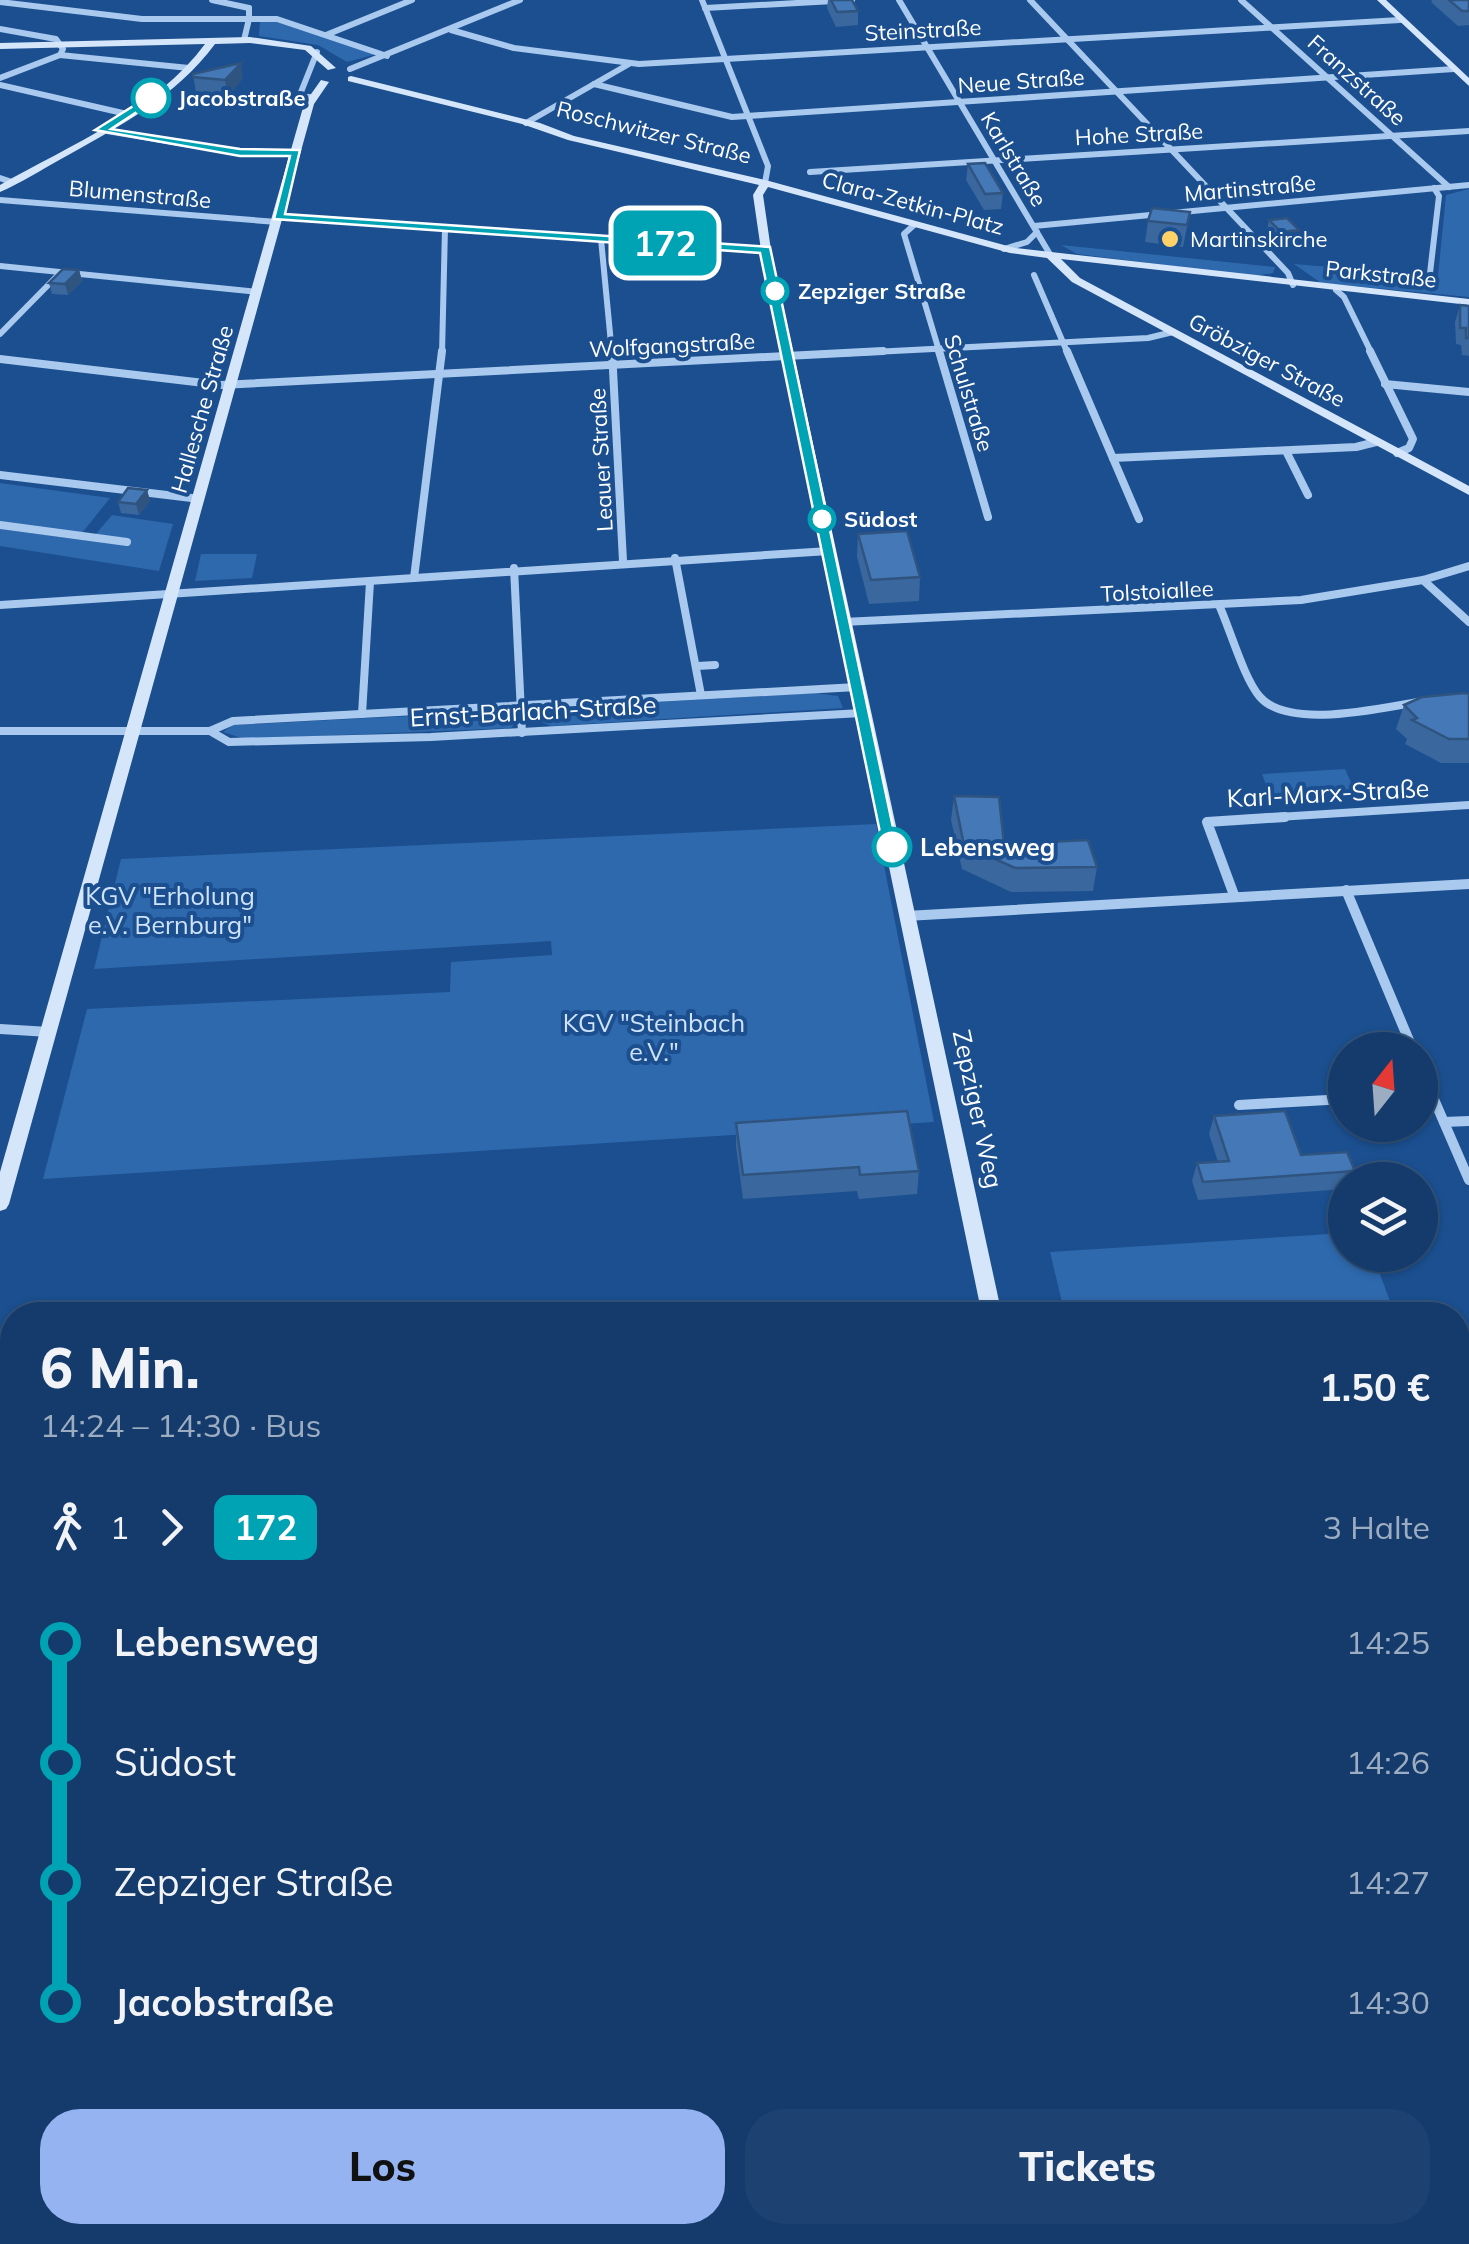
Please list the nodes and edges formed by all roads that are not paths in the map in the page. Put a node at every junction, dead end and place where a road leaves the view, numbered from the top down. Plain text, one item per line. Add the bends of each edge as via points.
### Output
1 (212, 0) edge
2 (254, 0) edge
3 (412, 0) edge
4 (520, 0) edge
5 (702, 0) edge
6 (852, 0) edge
7 (898, 0) edge
8 (1030, 0) edge
9 (1240, 0) edge
10 (1381, 0) edge
11 (0, 2) edge
12 (248, 8) junction
13 (705, 8) junction
14 (249, 19) junction
15 (1400, 20) junction
16 (1271, 28) junction
17 (0, 29) edge
18 (451, 30) junction
19 (326, 35) junction
20 (244, 40) junction
21 (1070, 40) junction
22 (60, 42) junction
23 (212, 42) junction
24 (0, 46) edge
25 (926, 48) junction
26 (317, 52) junction
27 (60, 55) junction
28 (386, 56) junction
29 (722, 59) junction
30 (630, 64) junction
31 (189, 68) junction
32 (331, 68) junction
33 (1454, 69) junction
34 (351, 74) junction
35 (1328, 78) junction
36 (0, 81) edge
37 (324, 82) junction
38 (1469, 83) edge
39 (594, 84) junction
40 (1116, 92) junction
41 (312, 97) junction
42 (959, 102) junction
43 (127, 114) junction
44 (746, 116) junction
45 (526, 123) junction
46 (101, 130) junction
47 (1469, 131) edge
48 (1394, 136) junction
49 (1172, 150) junction
50 (296, 152) junction
51 (993, 161) junction
52 (810, 172) dead end
53 (0, 178) edge
54 (12, 182) junction
55 (765, 182) junction
56 (1469, 185) edge
57 (1449, 187) junction
58 (1434, 188) junction
59 (0, 189) edge
60 (0, 200) edge
61 (1226, 208) junction
62 (278, 219) junction
63 (914, 225) junction
64 (445, 228) junction
65 (1036, 229) junction
66 (600, 239) junction
67 (1004, 248) junction
68 (766, 250) junction
69 (1051, 256) junction
70 (0, 266) edge
71 (1281, 266) junction
72 (61, 272) junction
73 (1430, 274) dead end
74 (1034, 275) dead end
75 (1260, 281) junction
76 (1293, 285) junction
77 (258, 292) junction
78 (1340, 293) junction
79 (1469, 302) edge
80 (1174, 332) junction
81 (0, 334) edge
82 (1064, 342) junction
83 (936, 348) junction
84 (789, 356) junction
85 (0, 359) edge
86 (614, 365) junction
87 (441, 374) junction
88 (1386, 384) junction
89 (232, 385) junction
90 (1469, 392) edge
91 (1376, 442) junction
92 (1286, 451) junction
93 (1397, 453) junction
94 (1113, 458) junction
95 (0, 475) edge
96 (1469, 492) edge
97 (1308, 495) dead end
98 (200, 499) junction
99 (988, 517) dead end
100 (1139, 519) dead end
101 (0, 525) edge
102 (127, 542) dead end
103 (829, 551) junction
104 (675, 558) junction
105 (623, 561) junction
106 (1469, 566) edge
107 (514, 568) junction
108 (414, 578) junction
109 (1423, 580) junction
110 (370, 582) junction
111 (174, 592) junction
112 (1219, 605) junction
113 (0, 606) edge
114 (843, 622) junction
115 (1469, 622) edge
116 (715, 665) dead end
117 (697, 666) junction
118 (857, 686) junction
119 (701, 695) junction
120 (1436, 699) edge
121 (520, 705) junction
122 (862, 713) junction
123 (362, 714) junction
124 (0, 730) edge
125 (210, 731) junction
126 (134, 732) junction
127 (522, 732) junction
128 (1469, 805) edge
129 (1469, 884) edge
130 (1346, 890) junction
131 (1234, 896) junction
132 (906, 916) junction
133 (0, 1030) edge
134 (49, 1032) junction
135 (1405, 1032) edge
136 (1328, 1100) edge
137 (1239, 1105) dead end
138 (1438, 1113) edge
139 (1469, 1120) edge
140 (1444, 1122) junction
141 (1469, 1180) edge
142 (0, 1204) edge
143 (989, 1302) edge

1 - 12 street
2 - 12 street
3 - 19 street
4 - 18 street
5 - 13 street
6 - 13 street
7 - 25 street, Karlstraße
8 - 21 street
9 - 16 street, Franzstraße
10 - 15 main road
11 - 14 street via 142,19
12 - 14 street
13 - 29 street
14 - 19 street via 277,19
14 - 20 street
15 - 16 street, Steinstraße
15 - 33 main road
16 - 21 street, Steinstraße
16 - 35 street, Franzstraße
17 - 22 street
18 - 28 street
18 - 30 street, Steinstraße via 514,48
19 - 28 street
20 - 23 main road
20 - 26 main road
21 - 25 street, Steinstraße
21 - 40 street
22 - 23 main road
22 - 24 main road
22 - 27 street
23 - 31 main road
25 - 29 street, Steinstraße
25 - 42 street, Karlstraße
26 - 32 main road
26 - 41 street, Hallesche Straße via 299,97
27 - 31 street
27 - 36 street
28 - 34 street
29 - 30 street, Steinstraße
29 - 44 street
30 - 39 street
31 - 43 main road
32 - 34 main road
32 - 37 main road, Hallesche Straße via 316,75
33 - 35 street, Neue Straße
33 - 38 main road
34 - 37 main road
34 - 45 main road, Roschwitzer Straße
35 - 40 street, Neue Straße
35 - 48 street, Franzstraße
36 - 43 street
37 - 41 main road, Hallesche Straße
39 - 44 street, Neue Straße
39 - 45 street
40 - 42 street, Neue Straße
40 - 49 street
41 - 50 main road, Hallesche Straße
42 - 44 street, Neue Straße
42 - 51 street, Karlstraße
43 - 46 main road
44 - 55 street via 768,166
45 - 55 main road, Roschwitzer Straße
46 - 50 street via 240,153
46 - 54 main road
47 - 48 street, Hohe Straße
48 - 49 street, Hohe Straße
48 - 57 street, Franzstraße
49 - 51 street, Hohe Straße
49 - 61 street
50 - 62 main road, Hallesche Straße
51 - 52 street, Hohe Straße
51 - 65 street, Karlstraße
53 - 54 street
54 - 59 main road
55 - 63 main road, Clara-Zetkin-Platz
55 - 68 main road via 758,195
56 - 57 street, Martinstraße
57 - 58 street, Martinstraße
58 - 61 street, Martinstraße
58 - 73 street via 1439,196
60 - 62 street, Blumenstraße
61 - 65 street, Martinstraße
61 - 71 street
62 - 64 street, Blumenstraße
62 - 77 main road, Hallesche Straße
63 - 67 main road, Clara-Zetkin-Platz
63 - 83 street, Schulstraße via 904,234
64 - 66 street, Blumenstraße
64 - 87 street
65 - 67 street, Karlstraße via 1027,242
65 - 69 street, Karlstraße
66 - 68 street, Blumenstraße
66 - 86 street, Leauer Straße
67 - 69 main road, Clara-Zetkin-Platz
68 - 84 main road
69 - 75 main road, Parkstraße
69 - 80 main road, Gröbziger Straße via 1068,275
70 - 72 street
71 - 75 street via 1279,274
71 - 76 street
72 - 77 street
72 - 81 street
74 - 82 street
75 - 76 main road, Parkstraße
76 - 78 main road, Parkstraße
77 - 89 main road, Hallesche Straße
78 - 79 main road, Parkstraße
78 - 88 street
80 - 82 street, Wolfgangstraße
80 - 91 main road, Gröbziger Straße
82 - 83 street, Wolfgangstraße
82 - 94 street
83 - 84 street, Wolfgangstraße
83 - 99 street, Schulstraße
84 - 86 street, Wolfgangstraße
84 - 103 main road
85 - 89 street, Wolfgangstraße
86 - 87 street, Wolfgangstraße
86 - 105 street, Leauer Straße
87 - 89 street, Wolfgangstraße
87 - 108 street
88 - 90 street
88 - 93 street via 1413,439
89 - 98 main road, Hallesche Straße
91 - 92 street
91 - 93 main road, Gröbziger Straße
92 - 94 street
92 - 97 street
93 - 96 main road, Gröbziger Straße
94 - 100 street
95 - 98 street
98 - 111 main road, Hallesche Straße
101 - 102 street
103 - 104 street
103 - 114 main road
104 - 105 street
104 - 117 street
105 - 107 street
106 - 109 street, Tolstoiallee
107 - 108 street
107 - 121 street
108 - 110 street
109 - 112 street, Tolstoiallee
109 - 115 street
110 - 111 street
110 - 123 street
111 - 113 street
111 - 126 main road, Hallesche Straße
112 - 114 street, Tolstoiallee
112 - 120 street via 1259,696 1278,710 1317,713
114 - 118 main road
116 - 117 street
117 - 119 street
118 - 119 street, Ernst-Barlach-Straße
118 - 122 main road
119 - 121 street, Ernst-Barlach-Straße
121 - 123 street, Ernst-Barlach-Straße
121 - 127 street
122 - 127 street, Ernst-Barlach-Straße
122 - 132 main road
123 - 125 street, Ernst-Barlach-Straße via 233,721
124 - 126 street, Ernst-Barlach-Straße
125 - 126 street, Ernst-Barlach-Straße
125 - 127 street, Ernst-Barlach-Straße via 229,742
126 - 134 main road, Hallesche Straße
128 - 131 street, Karl-Marx-Straße via 1207,822
129 - 130 street
130 - 131 street
130 - 135 street
131 - 132 street
132 - 143 main road, Zepziger Weg
133 - 134 street
134 - 142 main road, Hallesche Straße
136 - 137 street
138 - 140 street
139 - 140 street
140 - 141 street

